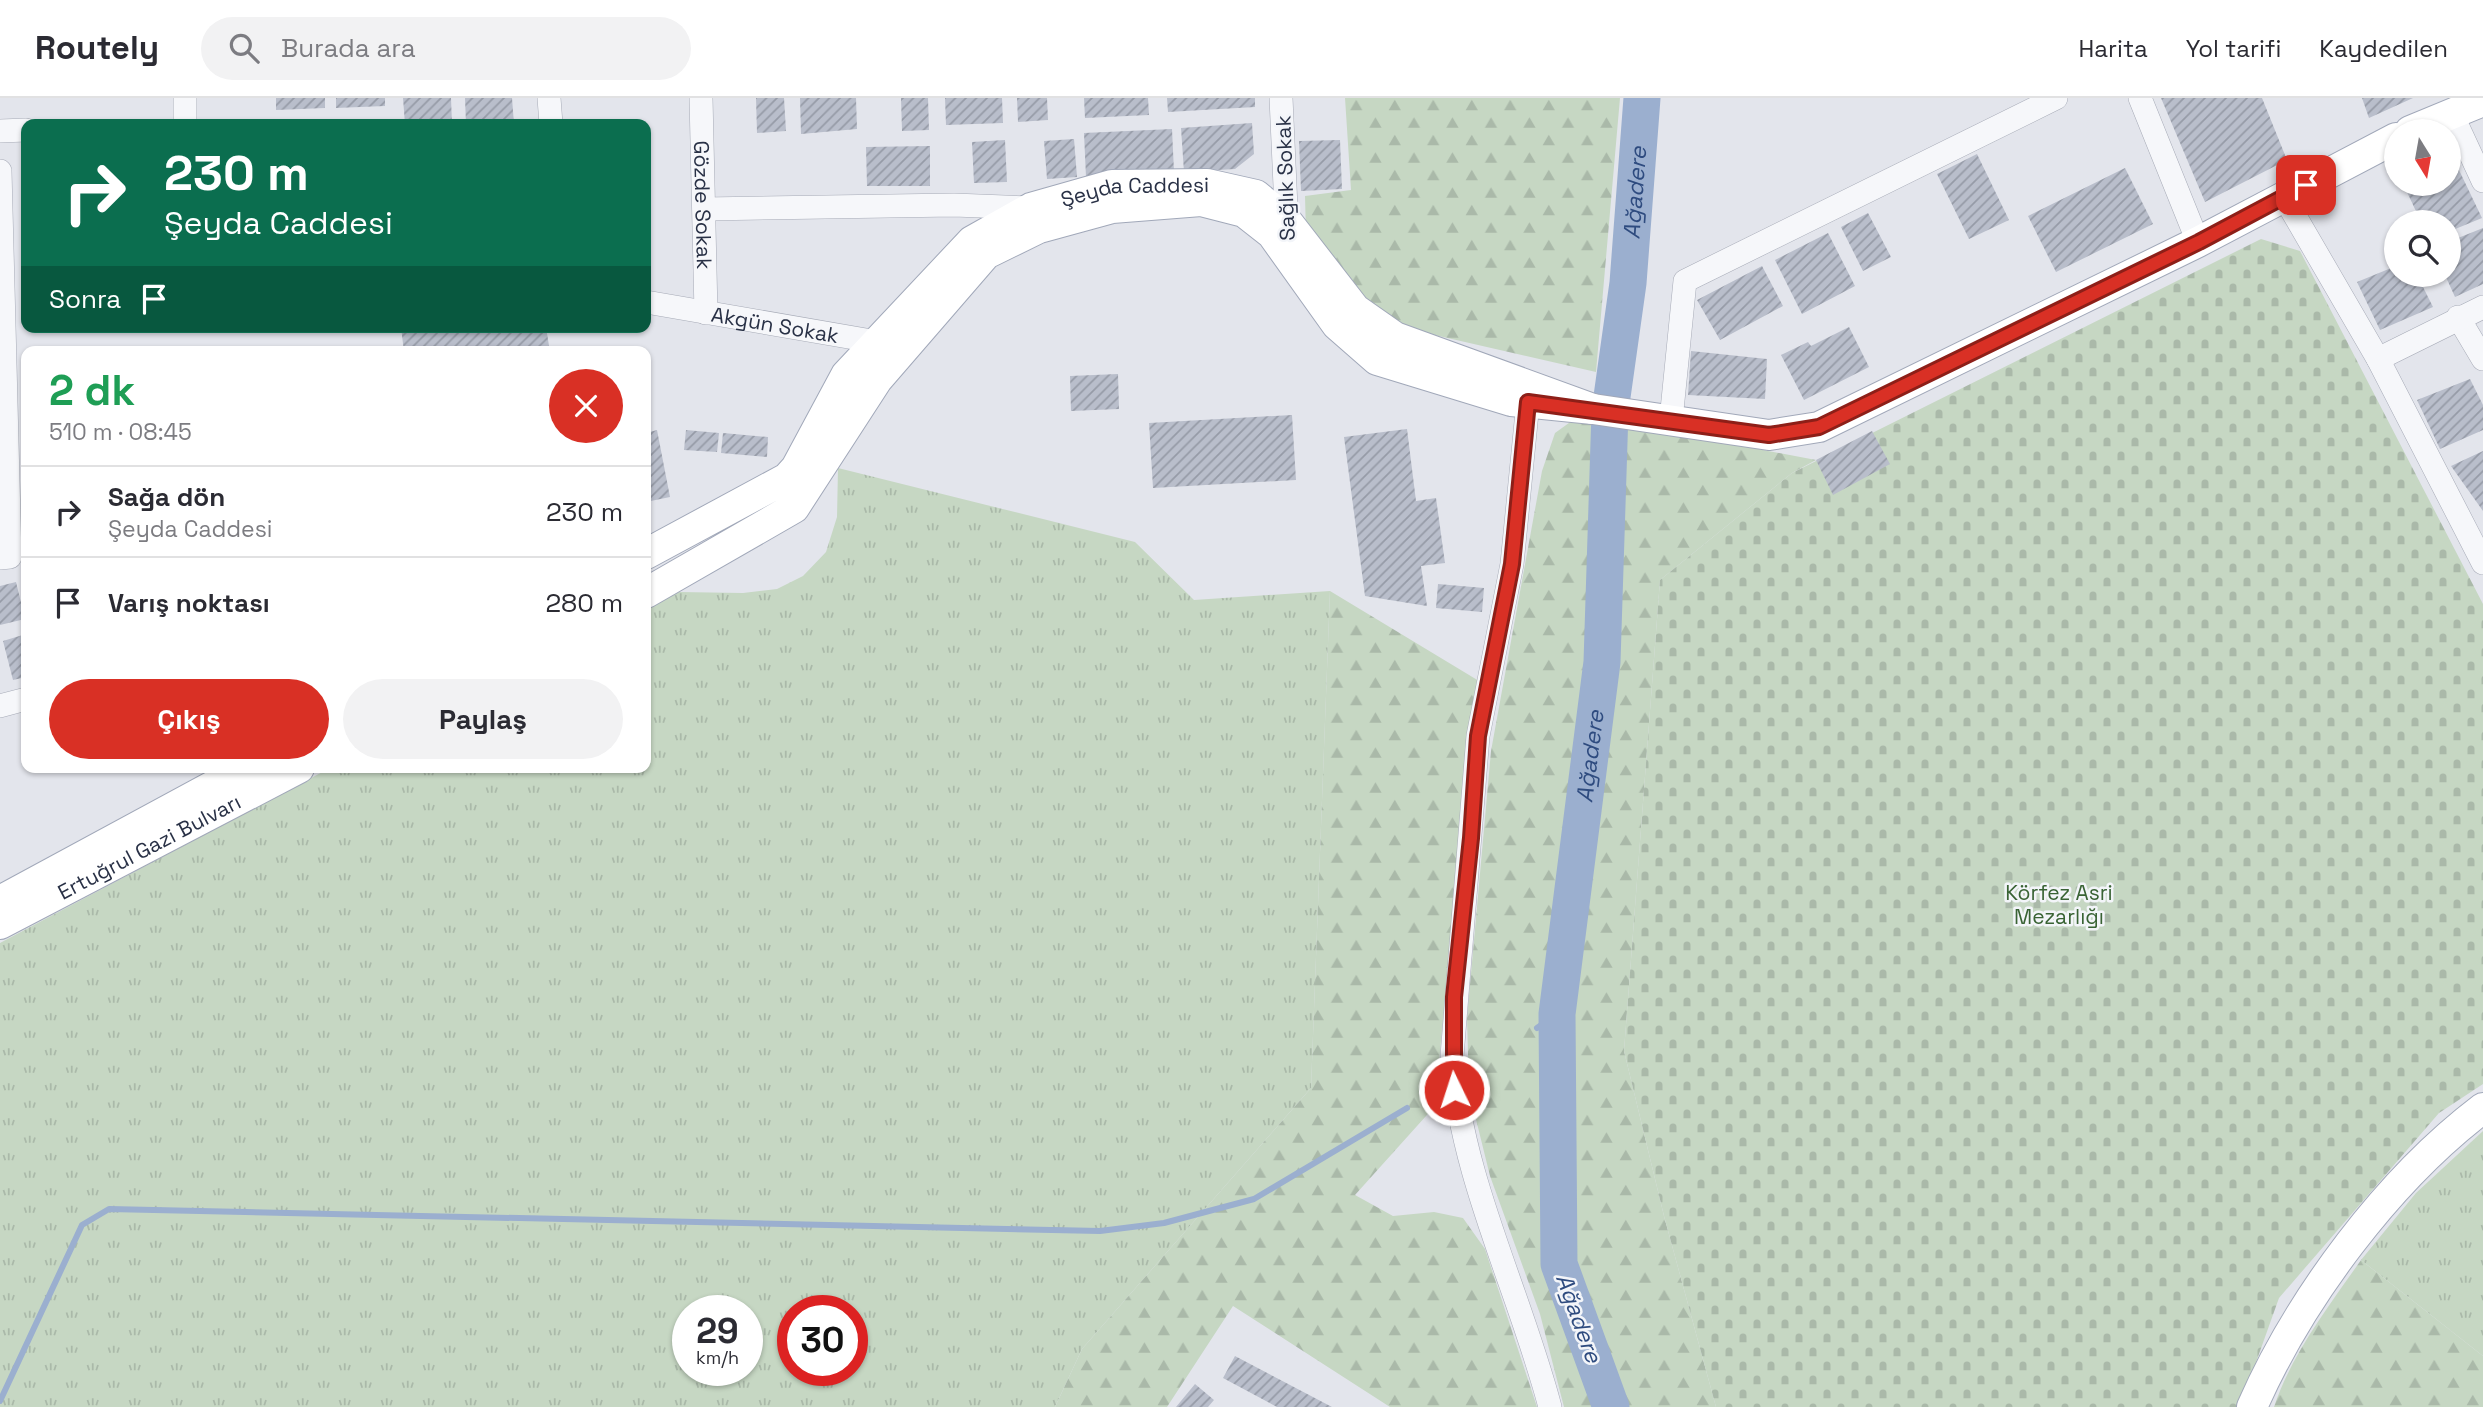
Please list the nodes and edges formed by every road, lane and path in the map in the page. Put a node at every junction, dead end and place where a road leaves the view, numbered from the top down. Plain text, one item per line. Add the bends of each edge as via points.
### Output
1 (185, 98) edge
2 (549, 98) edge
3 (701, 98) edge
4 (1282, 98) edge
5 (2056, 98) edge
6 (2140, 98) edge
7 (2468, 104) edge
8 (186, 119) edge
9 (551, 119) edge
10 (2436, 119) edge
11 (21, 130) edge
12 (0, 131) edge
13 (2384, 144) edge
14 (0, 171) edge
15 (2483, 181) edge
16 (2284, 197) junction
17 (705, 209) junction
18 (1035, 218) junction
19 (1286, 220) junction
20 (2199, 242) junction
21 (1288, 257) junction
22 (651, 303) edge
23 (2483, 307) edge
24 (706, 313) junction
25 (2, 314) edge
26 (2458, 317) junction
27 (876, 343) junction
28 (906, 346) junction
29 (2378, 359) junction
30 (2483, 359) edge
31 (1521, 390) junction
32 (1671, 420) junction
33 (651, 551) edge
34 (5, 558) edge
35 (2483, 563) edge
36 (651, 590) edge
37 (21, 700) edge
38 (0, 706) edge
39 (237, 773) edge
40 (289, 773) edge
41 (0, 901) edge
42 (0, 924) edge
43 (2483, 1108) edge
44 (1550, 1407) edge
45 (2252, 1407) edge

1 - 8 street
2 - 9 street
3 - 17 street, Gözde Sokak
4 - 19 street, Sağlık Sokak
5 - 32 street via 1685,281
6 - 20 street
7 - 10 main road
7 - 15 street
11 - 12 street
13 - 16 main road, Şeyda Caddesi
14 - 25 street
16 - 20 main road, Şeyda Caddesi
16 - 29 street
17 - 18 street via 954,205
17 - 24 street, Gözde Sokak
18 - 19 main road, Şeyda Caddesi via 1112,185 1207,184 1256,195
18 - 21 main road, Şeyda Caddesi via 1200,201 1244,212 1272,234
18 - 27 main road, Şeyda Caddesi via 972,240
18 - 28 main road, Şeyda Caddesi via 985,254
19 - 21 street, Sağlık Sokak
19 - 31 main road, Şeyda Caddesi via 1355,309 1395,337
20 - 32 main road, Şeyda Caddesi via 1819,427 1769,435
21 - 31 main road, Şeyda Caddesi via 1337,325 1377,360 1511,401
22 - 24 street, Akgün Sokak
23 - 26 street
24 - 27 street, Akgün Sokak
25 - 34 street
26 - 29 street
26 - 30 street
27 - 28 street, Akgün Sokak
27 - 33 main road, Şeyda Caddesi via 846,374 796,468 775,486
28 - 36 main road, Şeyda Caddesi via 877,380 794,508
29 - 35 street
31 - 32 main road, Şeyda Caddesi via 1593,409
31 - 44 street via 1512,564 1478,736 1452,1056 1464,1142
37 - 38 street
39 - 41 main road, Ertuğrul Gazi Bulvarı
40 - 42 main road, Ertuğrul Gazi Bulvarı
43 - 45 main road via 2434,1149 2355,1240 2316,1293

